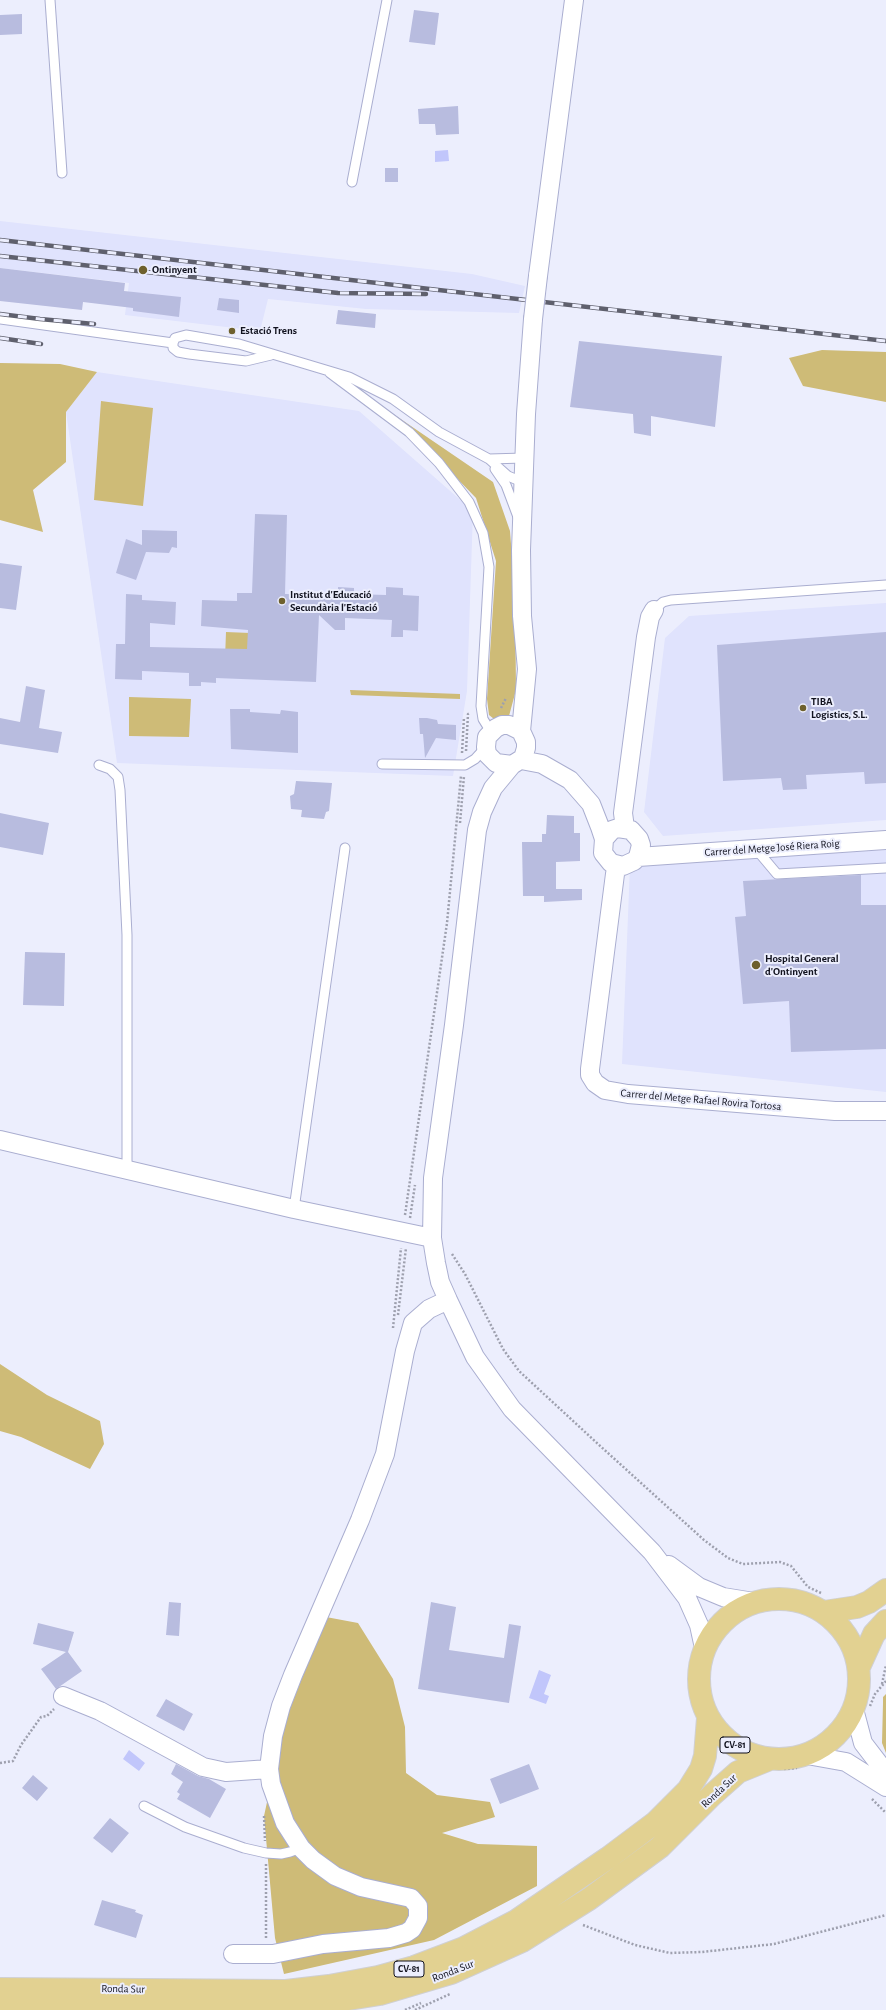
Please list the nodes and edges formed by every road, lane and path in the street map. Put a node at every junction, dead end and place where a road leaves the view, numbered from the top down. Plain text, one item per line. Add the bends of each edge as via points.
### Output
1 (50, 0) edge
2 (387, 0) edge
3 (574, 0) edge
4 (62, 173) dead end
5 (352, 182) dead end
6 (0, 319) edge
7 (173, 343) junction
8 (271, 355) junction
9 (325, 369) junction
10 (524, 458) junction
11 (489, 459) junction
12 (524, 478) junction
13 (522, 527) junction
14 (886, 586) edge
15 (654, 610) joint
16 (464, 717) dead end
17 (515, 728) junction
18 (488, 740) junction
19 (514, 759) junction
20 (99, 764) dead end
21 (382, 764) dead end
22 (462, 765) junction
23 (613, 827) junction
24 (886, 840) edge
25 (345, 848) dead end
26 (639, 849) junction
27 (756, 849) junction
28 (618, 865) junction
29 (886, 868) edge
30 (886, 1111) edge
31 (0, 1140) edge
32 (126, 1170) junction
33 (433, 1182) junction
34 (294, 1209) junction
35 (406, 1232) junction
36 (432, 1238) junction
37 (450, 1251) dead end
38 (448, 1300) junction
39 (652, 1552) junction
40 (886, 1590) edge
41 (754, 1602) junction
42 (824, 1603) junction
43 (886, 1621) edge
44 (704, 1648) junction
45 (886, 1665) edge
46 (859, 1667) junction
47 (886, 1681) edge
48 (63, 1696) joint
49 (854, 1710) junction
50 (708, 1718) junction
51 (807, 1755) junction
52 (770, 1759) junction
53 (0, 1763) edge
54 (269, 1769) junction
55 (886, 1773) edge
56 (886, 1787) edge
57 (144, 1806) dead end
58 (263, 1809) dead end
59 (301, 1848) junction
60 (266, 1853) junction
61 (886, 1915) edge
62 (585, 1924) dead end
63 (522, 1941) junction
64 (233, 1954) dead end
65 (266, 1954) junction
66 (0, 1989) edge
67 (0, 2006) edge
68 (37, 2010) edge
69 (380, 2010) edge

1 - 4 lane
2 - 5 lane
3 - 10 street, bridge via 533,319
6 - 7 lane
7 - 8 lane via 175,338 186,335 239,344
7 - 8 lane via 173,348 178,352 189,354 246,360
8 - 9 lane via 291,358
9 - 11 lane via 349,377 393,399 439,432
9 - 18 lane via 409,432 440,463 471,507 483,533 489,567 481,706
10 - 11 lane
10 - 12 street
11 - 12 lane via 508,476 520,481
11 - 13 lane via 506,485
12 - 13 street
13 - 17 street via 521,596 526,669 521,712
14 - 15 lane via 671,600 663,602
15 - 23 street via 646,637
16 - 22 path
17 - 18 street via 496,728
17 - 19 street via 526,742
18 - 19 street via 490,759
18 - 22 lane via 475,759 469,764
19 - 23 street via 542,764 570,780
19 - 33 street via 493,788 477,830
20 - 32 lane via 110,769 118,777 120,790 127,935
21 - 22 lane
22 - 35 path via 447,923
23 - 26 street via 636,834
23 - 28 street via 603,852 611,863
24 - 27 street, Carrer del Metge José Riera Roig
25 - 34 lane
26 - 27 street, Carrer del Metge José Riera Roig via 658,856
26 - 28 street via 629,864
27 - 29 lane via 777,874
28 - 30 street, Carrer del Metge Rafael Rovira Tortosa via 590,1069 590,1075 595,1083 605,1090 628,1094 835,1111
31 - 32 street
32 - 34 street
33 - 35 path via 415,1183
33 - 36 street
34 - 35 street
35 - 35 path via 393,1335
35 - 36 street
36 - 38 street via 440,1282
37 - 42 path via 466,1274 503,1349 515,1365 598,1444 704,1540 728,1558 743,1564 780,1562 791,1566
38 - 39 street via 475,1357 512,1409
38 - 54 street via 429,1309 412,1323 385,1454 360,1520 286,1694 273,1736
39 - 41 street via 699,1587 723,1597
39 - 44 street via 692,1608 700,1625
40 - 42 main road via 869,1602 856,1607
41 - 42 main road, CV-81 via 790,1599 808,1604
41 - 44 main road, CV-81 via 733,1612 716,1628
42 - 46 main road, CV-81 via 852,1646
43 - 46 main road, CV-81 via 874,1634
44 - 50 main road, CV-81 via 699,1665 698,1683 701,1701
45 - 47 path via 882,1684
46 - 49 main road, CV-81 via 859,1688
48 - 53 path via 47,1716 41,1718 21,1745 13,1761
48 - 54 street via 100,1711 203,1767 226,1772
49 - 51 main road, CV-81 via 846,1725 835,1737 822,1748
49 - 55 street via 863,1743
50 - 52 main road, CV-81 via 724,1738 745,1752
50 - 66 main road, Ronda Sur / CV-81 via 705,1756 700,1769 688,1790 666,1813 637,1837 516,1921 464,1948 414,1967 378,1977 286,1991
51 - 52 main road, CV-81 via 789,1759
51 - 56 street via 846,1762
52 - 63 main road, Ronda Sur / CV-81 via 738,1772 640,1864
54 - 59 street via 271,1784 285,1823
57 - 60 lane via 166,1819 214,1839
58 - 60 path
59 - 60 lane via 290,1852
59 - 65 street via 323,1868 349,1882 411,1898 418,1906 418,1918 412,1929 400,1935
60 - 65 path
61 - 62 path via 774,1944 670,1953 635,1945
63 - 67 main road, Ronda Sur / CV-81 via 451,1973 380,1994 297,2007
63 - 69 main road via 449,1982
64 - 65 street
67 - 68 main road

